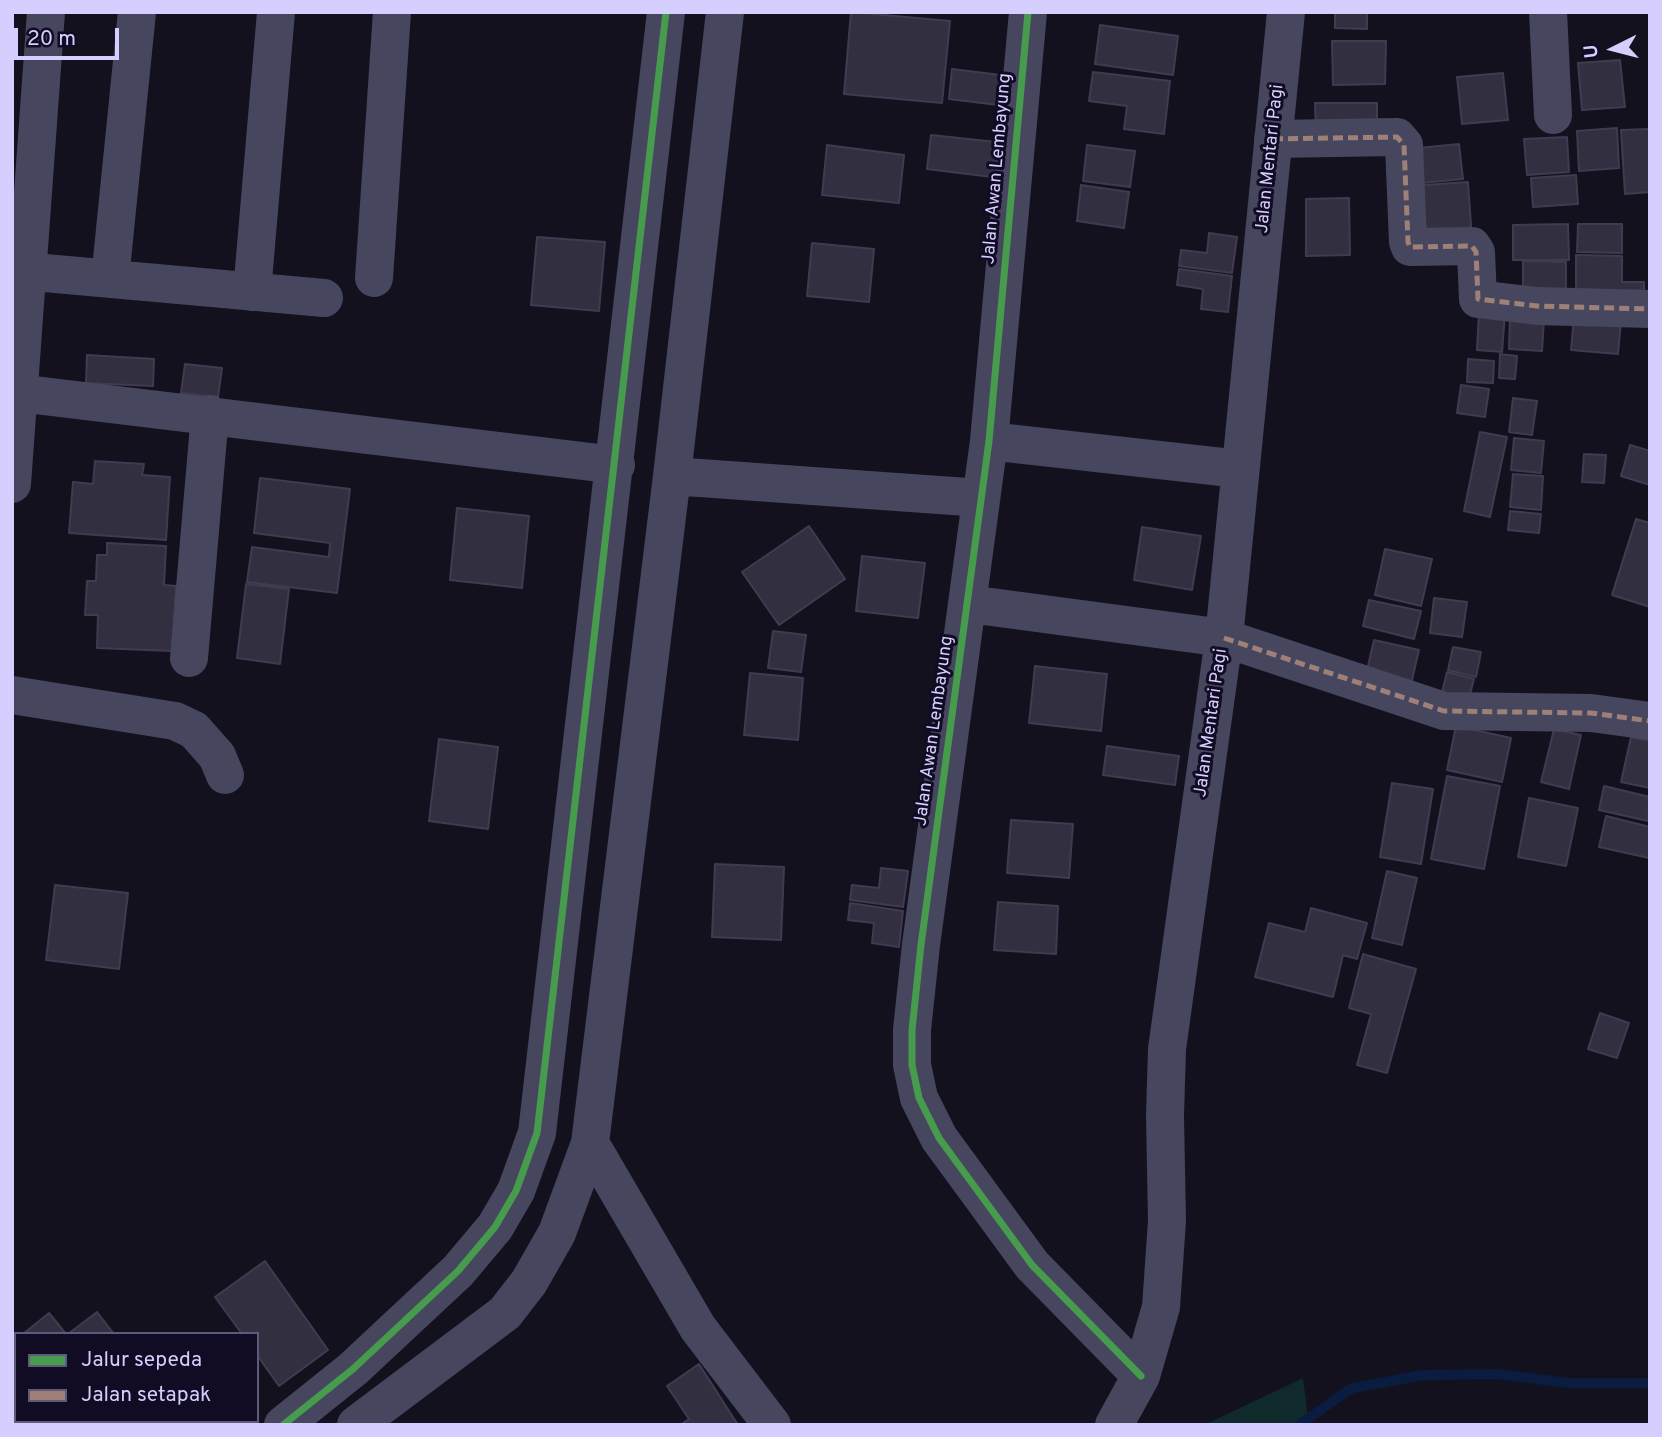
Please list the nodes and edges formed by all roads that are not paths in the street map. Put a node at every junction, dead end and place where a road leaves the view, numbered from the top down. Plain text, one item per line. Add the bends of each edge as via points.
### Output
1 (46, 12) edge
2 (137, 12) edge
3 (276, 12) edge
4 (392, 12) edge
5 (666, 12) edge
6 (725, 12) edge
7 (1028, 12) edge
8 (1286, 12) edge
9 (1548, 12) edge
10 (1553, 115) dead end
11 (1273, 139) junction
12 (45, 273) dead end
13 (374, 278) dead end
14 (110, 279) junction
15 (251, 292) junction
16 (324, 298) dead end
17 (1650, 309) edge
18 (18, 393) junction
19 (210, 414) junction
20 (989, 441) junction
21 (616, 466) junction
22 (1240, 469) junction
23 (672, 477) junction
24 (12, 484) edge
25 (981, 498) junction
26 (968, 604) junction
27 (1224, 638) junction
28 (190, 657) dead end
29 (12, 695) edge
30 (1650, 721) edge
31 (225, 775) dead end
32 (590, 1143) junction
33 (1141, 1376) junction
34 (283, 1425) edge
35 (356, 1425) edge
36 (772, 1425) edge
37 (1114, 1425) edge

1 - 18 street
2 - 14 street
3 - 15 street
4 - 13 street
5 - 21 street
6 - 23 street
7 - 20 street, Jalan Awan Lembayung
8 - 11 street, Jalan Mentari Pagi
9 - 10 street
11 - 17 street via 1397,137 1404,145 1410,247 1472,246 1478,299 1537,306
11 - 22 street, Jalan Mentari Pagi
12 - 14 street
14 - 15 street
15 - 16 street
18 - 19 street
18 - 24 street
19 - 21 street
19 - 28 street
20 - 22 street
20 - 25 street, Jalan Awan Lembayung
21 - 23 street via 635,495 655,497
21 - 34 street via 537,1133 516,1191 495,1227 458,1271 352,1369
22 - 27 street, Jalan Mentari Pagi
23 - 25 street
23 - 32 street
25 - 26 street, Jalan Awan Lembayung
26 - 27 street
26 - 33 street, Jalan Awan Lembayung via 912,1030 912,1065 919,1098 939,1138 1032,1265
27 - 30 street via 1444,711 1591,713
27 - 33 street, Jalan Mentari Pagi via 1167,1049 1167,1221 1161,1307
29 - 31 street via 175,721 194,730 217,756
32 - 35 street via 556,1233 529,1282 505,1313
32 - 36 street via 698,1328
33 - 37 street, Jalan Mentari Pagi

